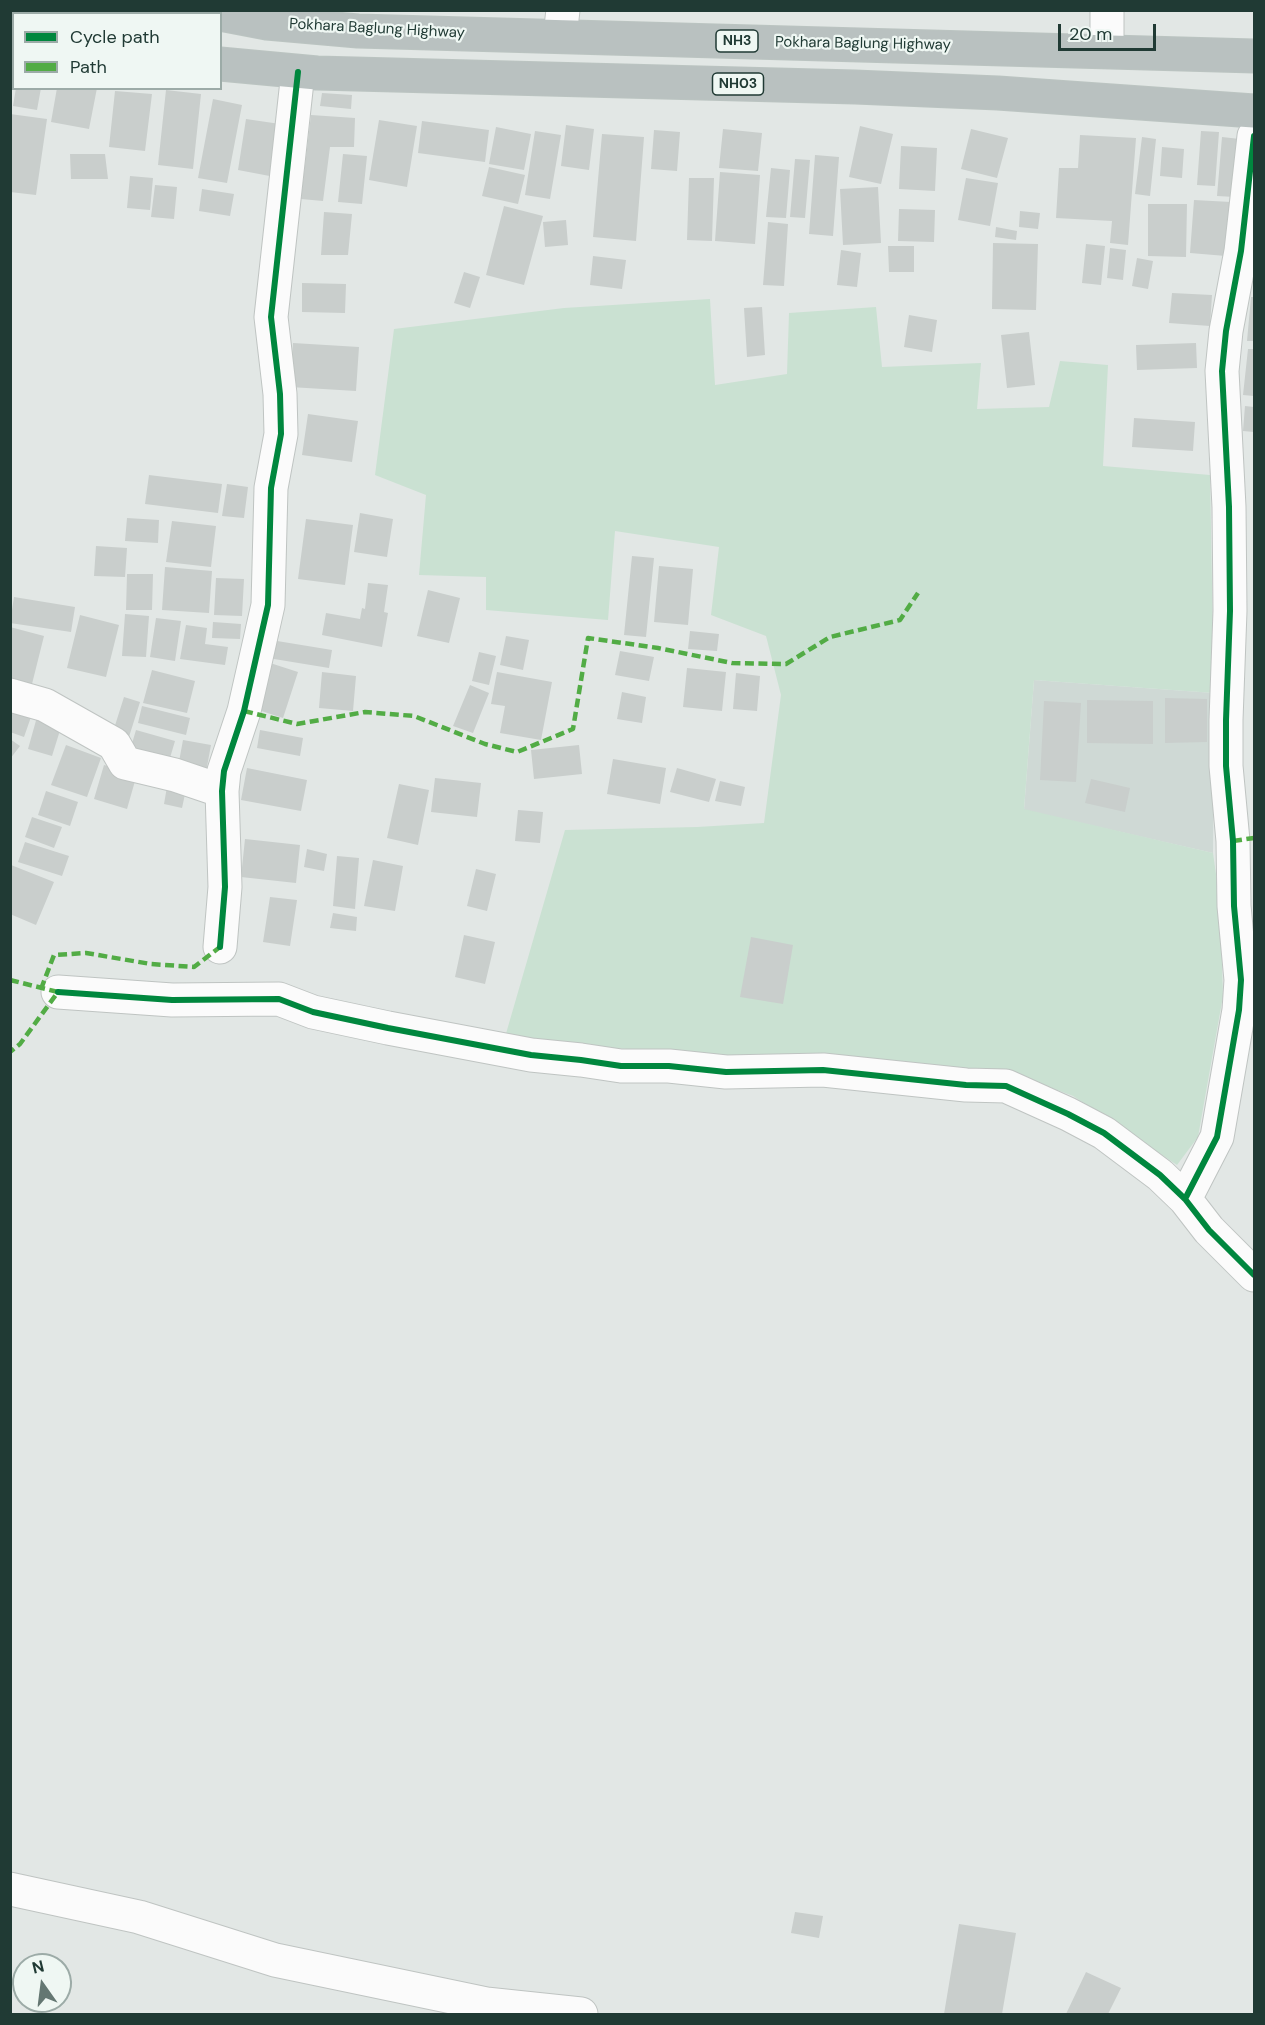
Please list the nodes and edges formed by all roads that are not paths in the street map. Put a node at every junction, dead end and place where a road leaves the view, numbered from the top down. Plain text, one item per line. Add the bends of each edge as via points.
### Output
1 (1107, 10) edge
2 (222, 14) edge
3 (561, 23) edge
4 (1107, 51) junction
5 (1254, 56) edge
6 (222, 64) edge
7 (298, 72) junction
8 (1254, 111) edge
9 (1254, 136) edge
10 (10, 695) edge
11 (222, 791) junction
12 (220, 947) dead end
13 (58, 992) dead end
14 (1247, 1010) edge
15 (1185, 1199) junction
16 (1254, 1275) edge
17 (10, 1889) edge
18 (580, 2014) edge

1 - 4 street
2 - 3 highway, Pokhara Baglung Highway / NH3 via 335,30
3 - 4 highway, Pokhara Baglung Highway / NH3
4 - 5 highway, Pokhara Baglung Highway / NH3
6 - 7 highway, NH03
7 - 8 highway, NH03 via 855,87
7 - 11 street via 271,317 281,434 272,488 268,605
9 - 14 street via 1222,371 1229,507 1226,766 1234,906
10 - 11 street via 45,705 114,744 125,763
11 - 12 street via 225,887
13 - 15 street via 172,1000 279,999 313,1012 387,1028 531,1055 621,1066 726,1072 823,1070 1006,1086 1104,1133
14 - 15 street via 1217,1137
15 - 16 street via 1209,1230
17 - 18 street via 139,1917 275,1960 486,2004

